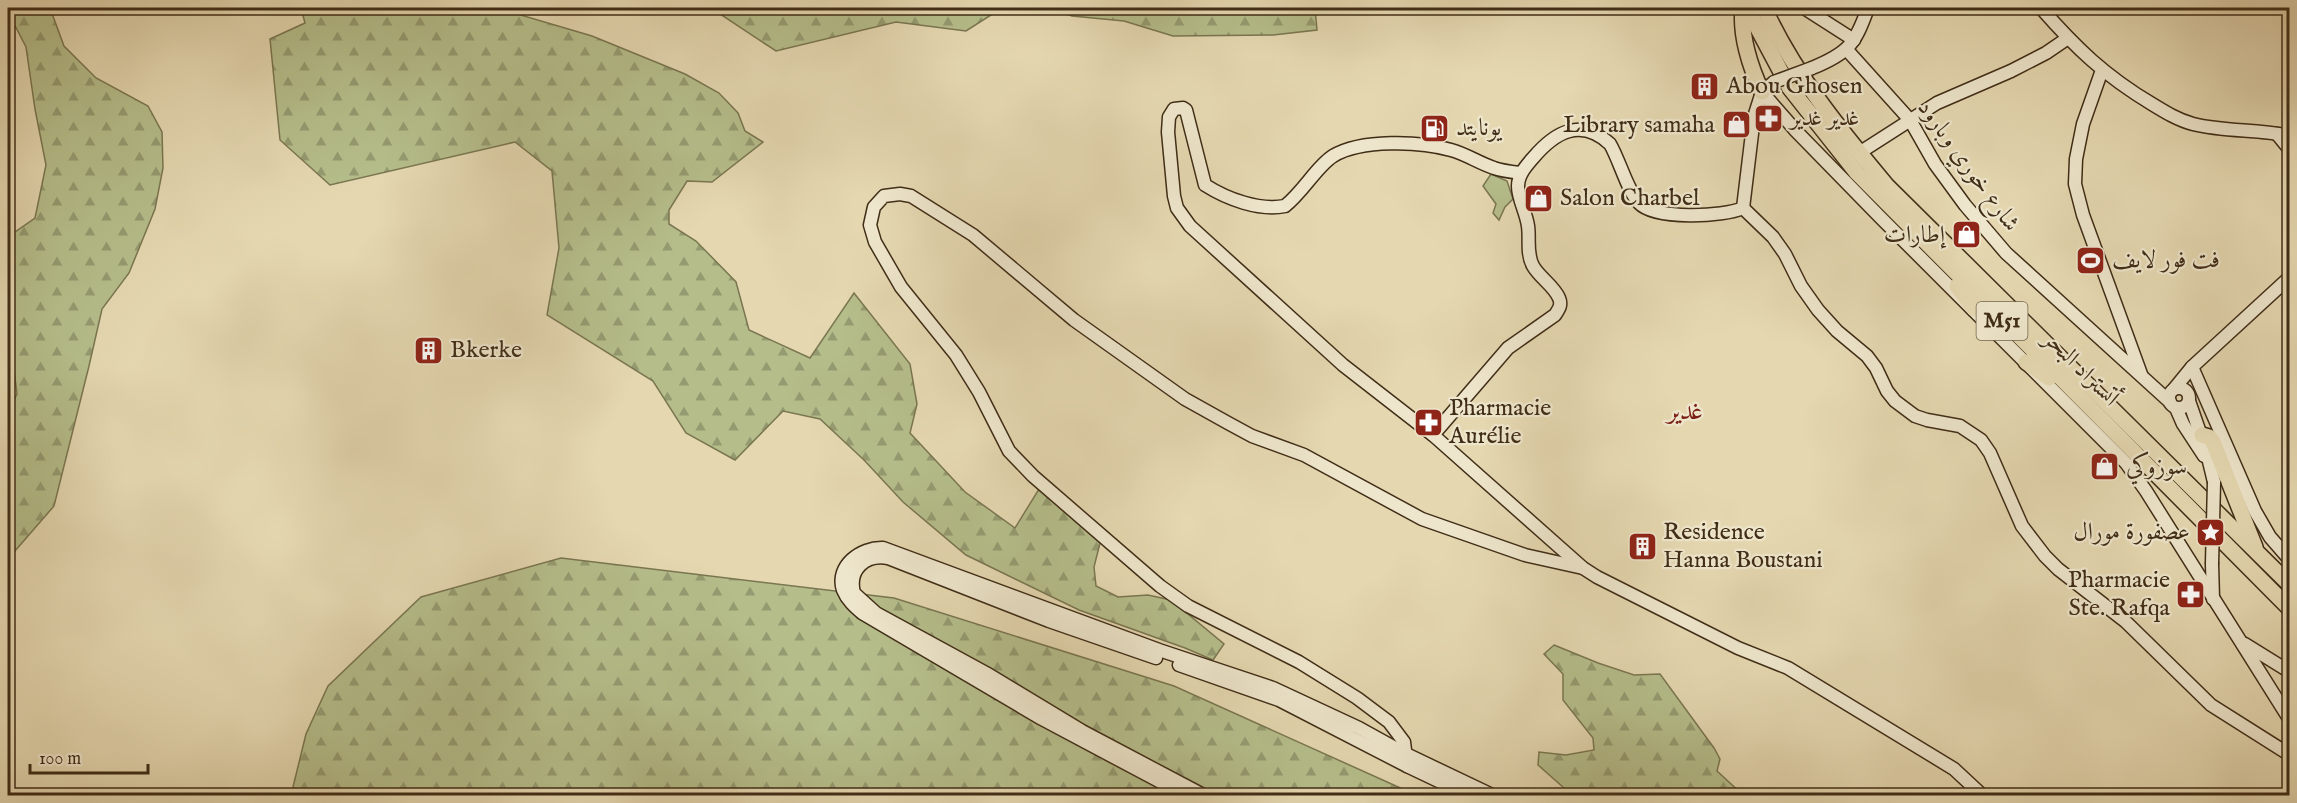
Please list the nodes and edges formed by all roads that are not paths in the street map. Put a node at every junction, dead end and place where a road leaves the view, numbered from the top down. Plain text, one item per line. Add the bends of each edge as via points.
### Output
1 (1745, 8) edge
2 (1764, 8) edge
3 (1804, 8) edge
4 (1868, 8) edge
5 (2041, 8) edge
6 (2068, 38) junction
7 (1851, 45) junction
8 (2102, 70) junction
9 (1768, 87) junction
10 (1910, 120) junction
11 (2283, 135) edge
12 (2289, 150) edge
13 (1859, 153) junction
14 (1521, 173) junction
15 (1743, 208) junction
16 (1929, 248) junction
17 (2289, 277) edge
18 (1974, 309) junction
19 (2026, 362) junction
20 (2196, 368) junction
21 (2141, 375) junction
22 (2204, 394) junction
23 (2179, 397) junction
24 (2079, 399) junction
25 (1433, 435) junction
26 (2202, 435) junction
27 (2209, 462) junction
28 (2256, 550) junction
29 (2289, 560) edge
30 (1583, 568) junction
31 (848, 575) junction
32 (2289, 585) edge
33 (2213, 600) junction
34 (2289, 609) edge
35 (2241, 642) junction
36 (2289, 672) edge
37 (2289, 720) edge
38 (2289, 755) edge
39 (1407, 760) junction
40 (1187, 795) edge
41 (1205, 795) edge
42 (1470, 795) edge
43 (1494, 795) edge
44 (1983, 795) edge

1 - 9 highway via 1742,19 1748,54
1 - 16 highway, أتستراد البحر / M51 via 1800,103 1857,173
2 - 13 highway, أتستراد البحر / M51 via 1793,64
3 - 7 street, شارع خوري وبارود
4 - 7 street
5 - 6 street
6 - 8 street
6 - 10 street via 2046,53 1937,103
7 - 9 street, bridge via 1834,59
7 - 10 street, شارع خوري وبارود
8 - 11 street via 2185,122
8 - 21 street via 2083,124 2074,173 2085,221
9 - 15 street via 1754,117
9 - 18 street via 1796,131
10 - 13 street
10 - 21 street, شارع خوري وبارود via 1941,172 2006,253
11 - 12 street
13 - 28 highway, أتستراد البحر / M51 via 1926,225
14 - 15 street via 1557,135 1583,130 1610,144 1638,202 1650,210 1706,215
14 - 25 street via 1518,189 1528,226 1532,264 1560,299 1560,309 1508,348
14 - 25 street via 1494,168 1448,149 1380,144 1345,150 1331,157 1285,206 1262,207 1221,194 1205,184 1186,110 1174,109 1169,117 1174,196 1190,226 1343,365
15 - 38 street via 1773,237 1818,310 1867,356 1895,401 1915,416 1960,426 1980,440 1990,453 2022,526 2044,556 2125,621 2211,705
16 - 18 highway
16 - 24 highway, أتستراد البحر / M51
17 - 20 street
18 - 19 street
19 - 24 highway
19 - 33 street via 2126,463
20 - 22 street
20 - 23 street
21 - 23 street, شارع خوري وبارود via 2156,391
22 - 23 street
22 - 29 street via 2255,511
23 - 26 street
23 - 27 street via 2200,451
24 - 34 highway, أتستراد البحر / M51
25 - 30 street
26 - 27 street
26 - 28 highway via 2213,442
27 - 33 street, bridge via 2214,482
28 - 32 highway, أتستراد البحر / M51
30 - 39 street via 1525,555 1422,519 1304,454 1252,436 1185,399 1074,320 973,235 911,196 884,196 871,215 876,242 901,287 956,355 980,392 1009,451 1160,586 1188,606 1299,662 1389,722 1404,742
30 - 44 street via 1738,648 1788,668 1953,770
31 - 39 street via 849,563 859,553 883,548 1273,688 1359,728
31 - 40 street via 843,591 869,618 1042,719
31 - 41 street via 854,593 876,613
33 - 35 street
35 - 36 street
35 - 37 street
39 - 42 street
39 - 43 street

